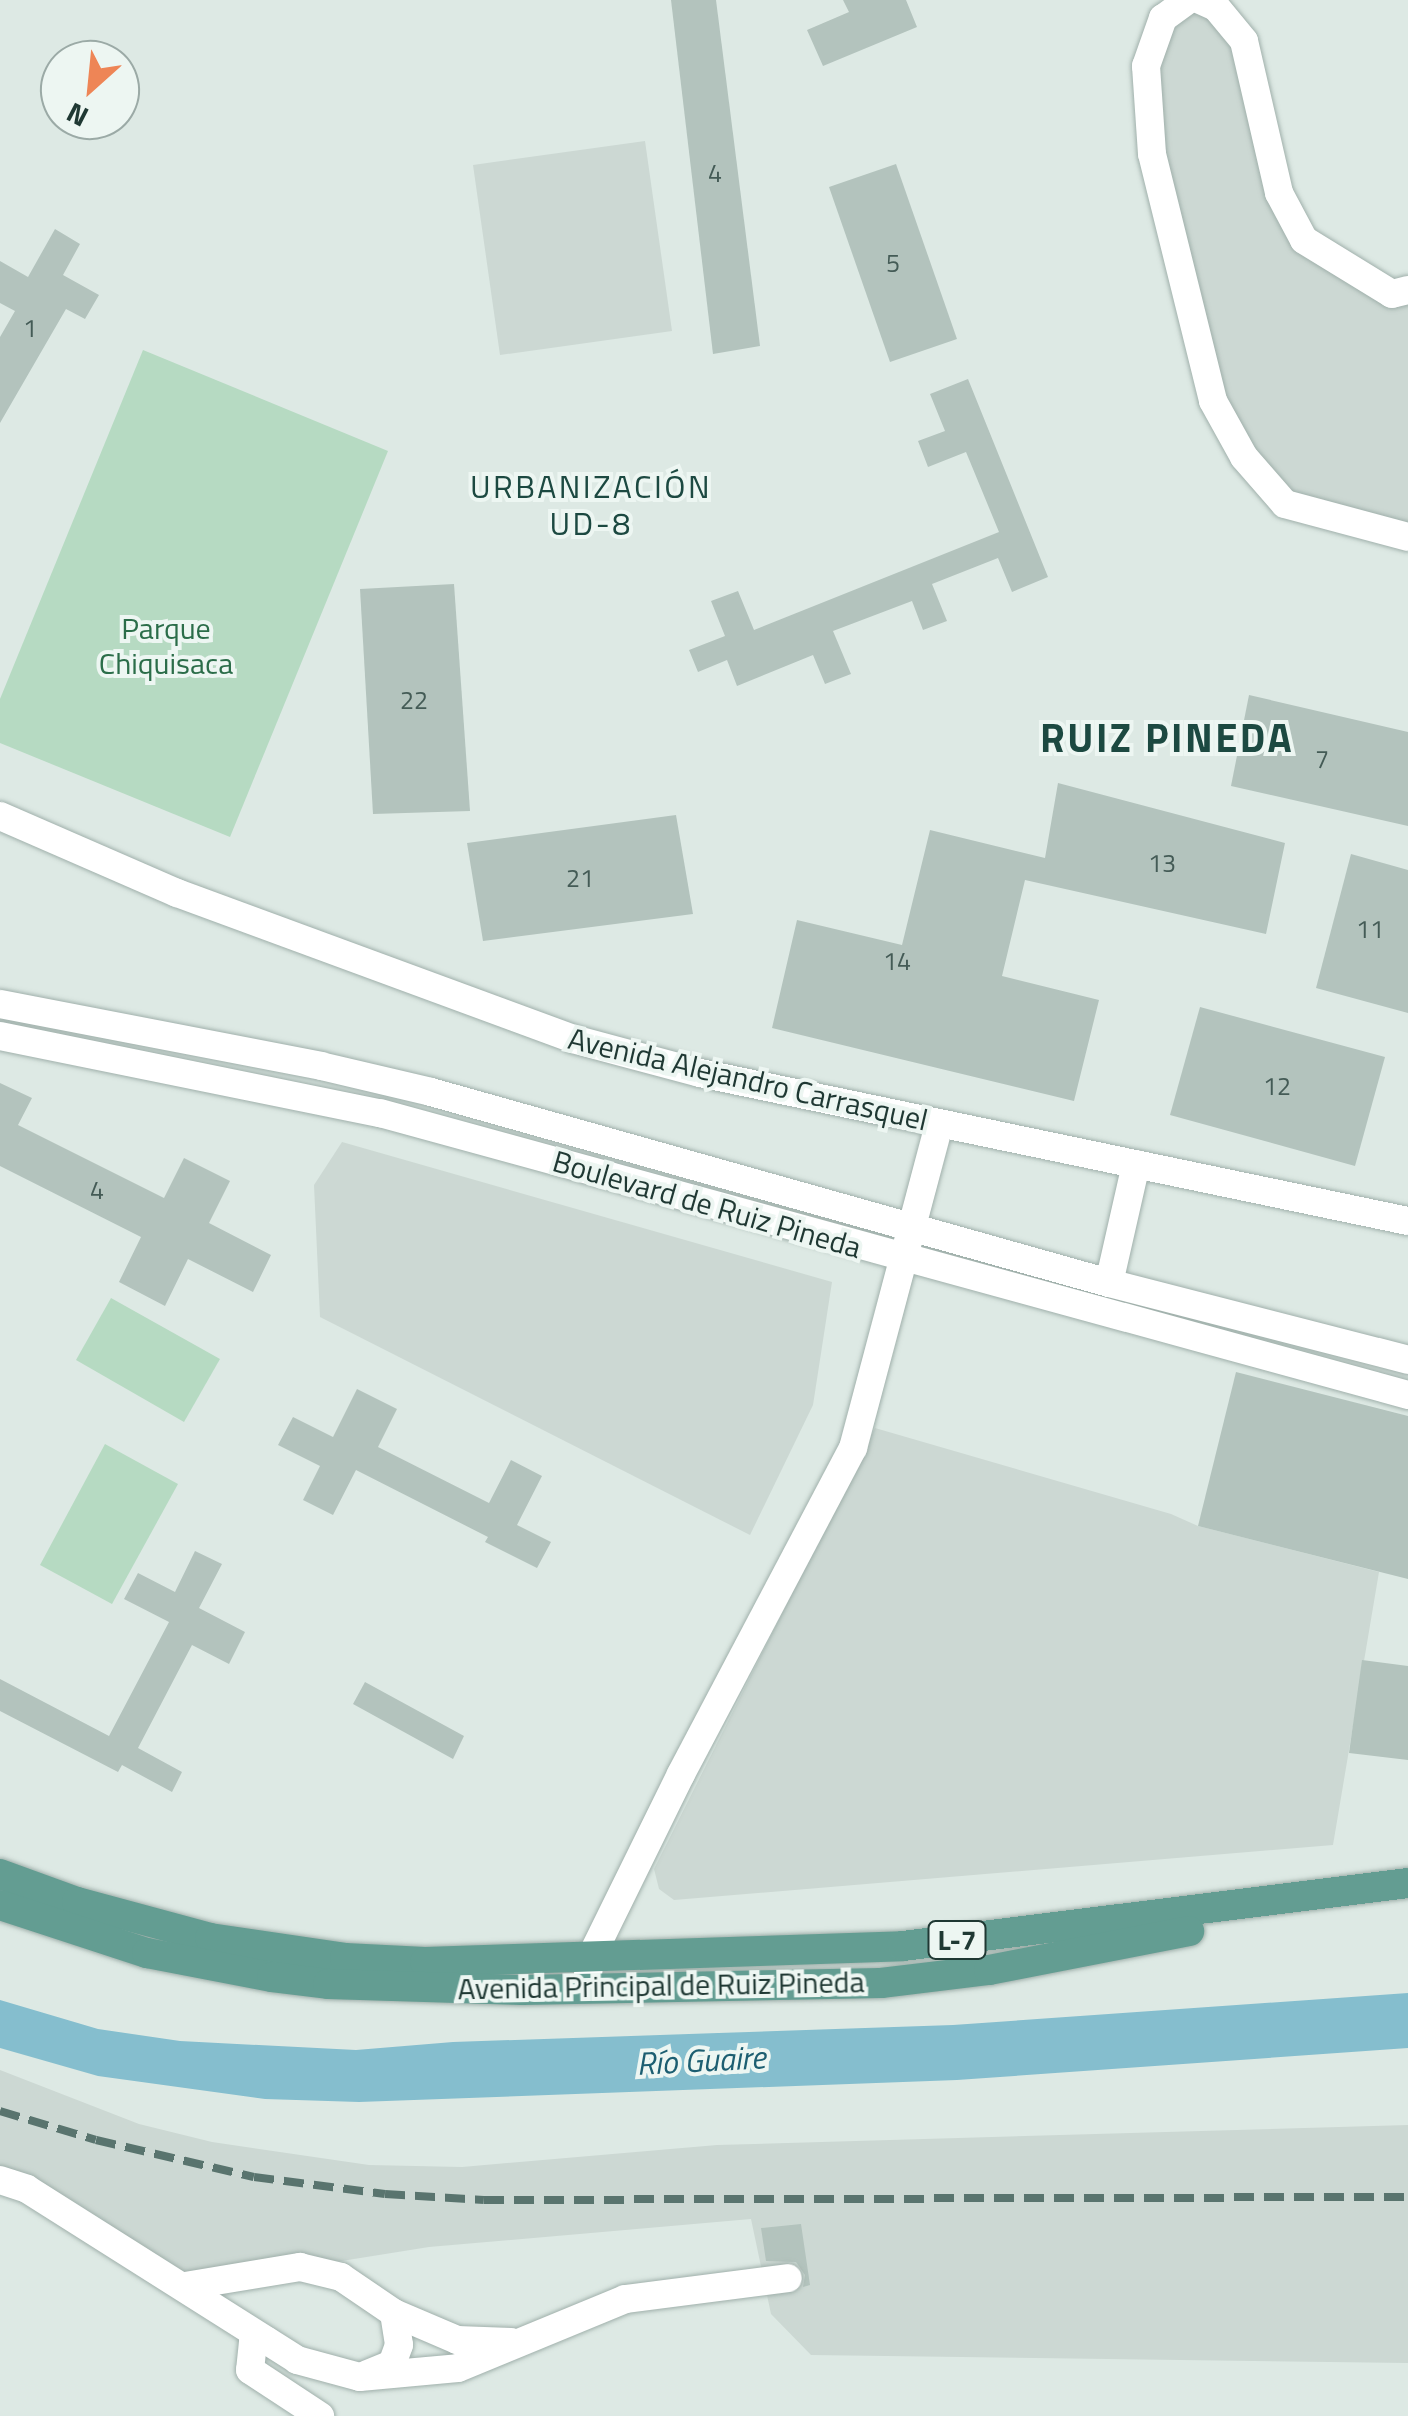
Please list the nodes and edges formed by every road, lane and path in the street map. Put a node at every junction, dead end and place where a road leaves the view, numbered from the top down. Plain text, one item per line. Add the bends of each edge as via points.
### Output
1 (1188, 0) edge
2 (1200, 0) edge
3 (1408, 290) edge
4 (1408, 538) edge
5 (0, 816) edge
6 (0, 1004) edge
7 (0, 1036) edge
8 (939, 1125) junction
9 (1136, 1164) junction
10 (1408, 1222) edge
11 (912, 1227) junction
12 (904, 1260) junction
13 (1109, 1282) junction
14 (1408, 1360) edge
15 (1408, 1395) edge
16 (0, 1874) edge
17 (1408, 1883) edge
18 (1322, 1896) junction
19 (0, 1904) edge
20 (590, 1959) junction
21 (587, 1991) junction
22 (0, 2180) edge
23 (788, 2278) dead end
24 (185, 2286) junction
25 (394, 2313) junction
26 (267, 2341) junction
27 (522, 2343) junction
28 (360, 2377) junction
29 (320, 2416) edge

1 - 4 street via 1163,18 1146,66 1152,154 1213,401 1244,457 1285,504
2 - 3 street via 1216,7 1244,42 1279,192 1304,240 1392,294
5 - 8 street, Avenida Alejandro Carrasquel via 177,893 573,1039
6 - 11 street, Boulevard de Ruiz Pineda via 412,1088
7 - 12 street, Boulevard de Ruiz Pineda via 380,1112
8 - 9 street, Avenida Alejandro Carrasquel
8 - 11 street
9 - 10 street, Avenida Alejandro Carrasquel
9 - 13 street
11 - 12 street
11 - 13 street, Boulevard de Ruiz Pineda
12 - 15 street, Boulevard de Ruiz Pineda
12 - 20 street via 853,1448
13 - 14 street, Boulevard de Ruiz Pineda
16 - 20 main road, Avenida Principal de Ruiz Pineda / L-7 via 77,1902 267,1949 425,1962
17 - 18 main road, Avenida Principal de Ruiz Pineda / L-7
18 - 20 main road, Avenida Principal de Ruiz Pineda / L-7 via 903,1946
18 - 21 main road, Avenida Principal de Ruiz Pineda / L-7 via 1235,1922 937,1976 823,1987
19 - 21 main road, Avenida Principal de Ruiz Pineda / L-7 via 147,1954 272,1977
20 - 21 street
22 - 24 street via 28,2188
23 - 27 street via 625,2299
24 - 25 street via 300,2267 340,2277
24 - 26 street
25 - 27 street via 457,2340
25 - 28 street via 399,2345 392,2364
26 - 28 street via 297,2360
26 - 29 street via 254,2342 250,2370
27 - 28 street via 458,2368

